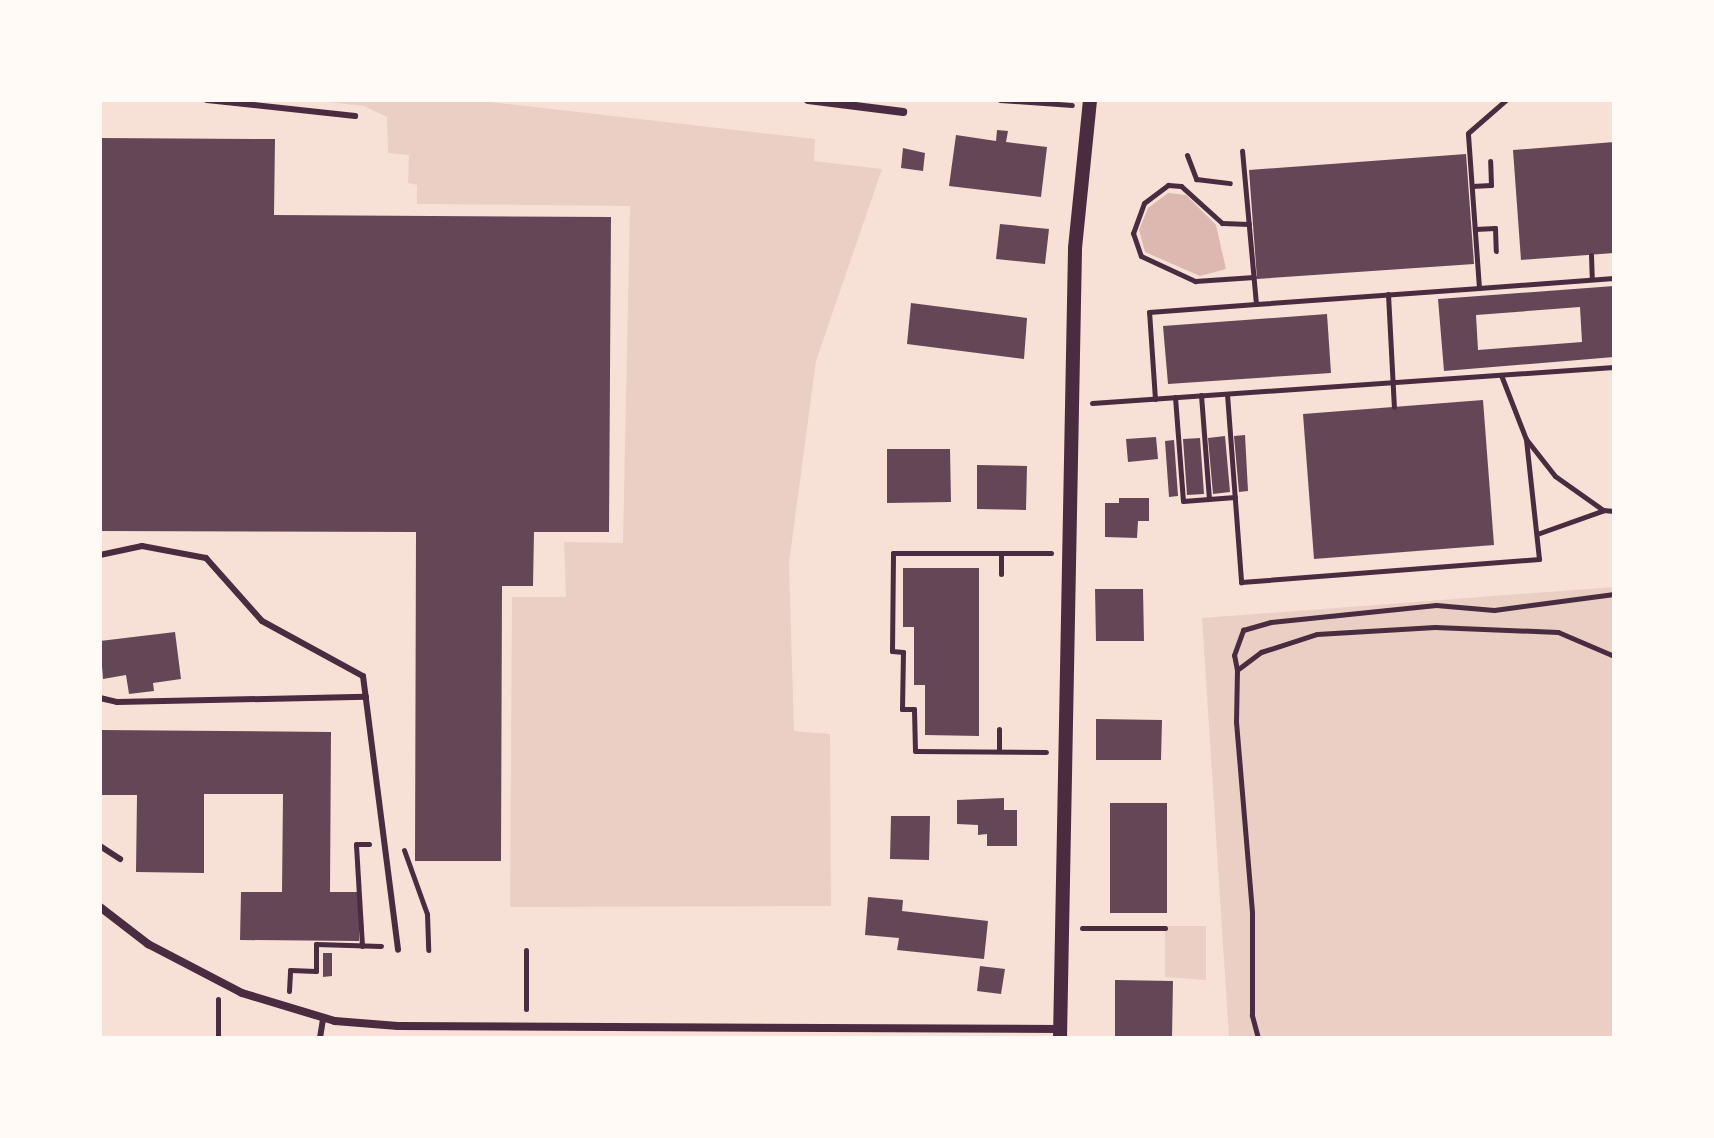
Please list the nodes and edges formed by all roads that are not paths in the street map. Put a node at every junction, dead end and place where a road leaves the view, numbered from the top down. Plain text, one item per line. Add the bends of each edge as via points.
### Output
1 (207, 100) edge
2 (808, 100) edge
3 (1090, 102) edge
4 (903, 112) dead end
5 (355, 116) dead end
6 (100, 555) edge
7 (366, 697) junction
8 (100, 698) edge
9 (100, 846) edge
10 (120, 859) dead end
11 (100, 907) edge
12 (398, 948) road end
13 (323, 1019) junction
14 (1060, 1033) edge
15 (320, 1038) edge

1 - 5 lane
2 - 4 street
3 - 14 street via 1075,248
6 - 7 lane via 142,546 206,558 262,621 363,676
7 - 8 lane via 117,702
7 - 12 lane
9 - 10 lane
11 - 13 street via 148,944 224,984
13 - 14 street via 398,1026
13 - 15 lane

